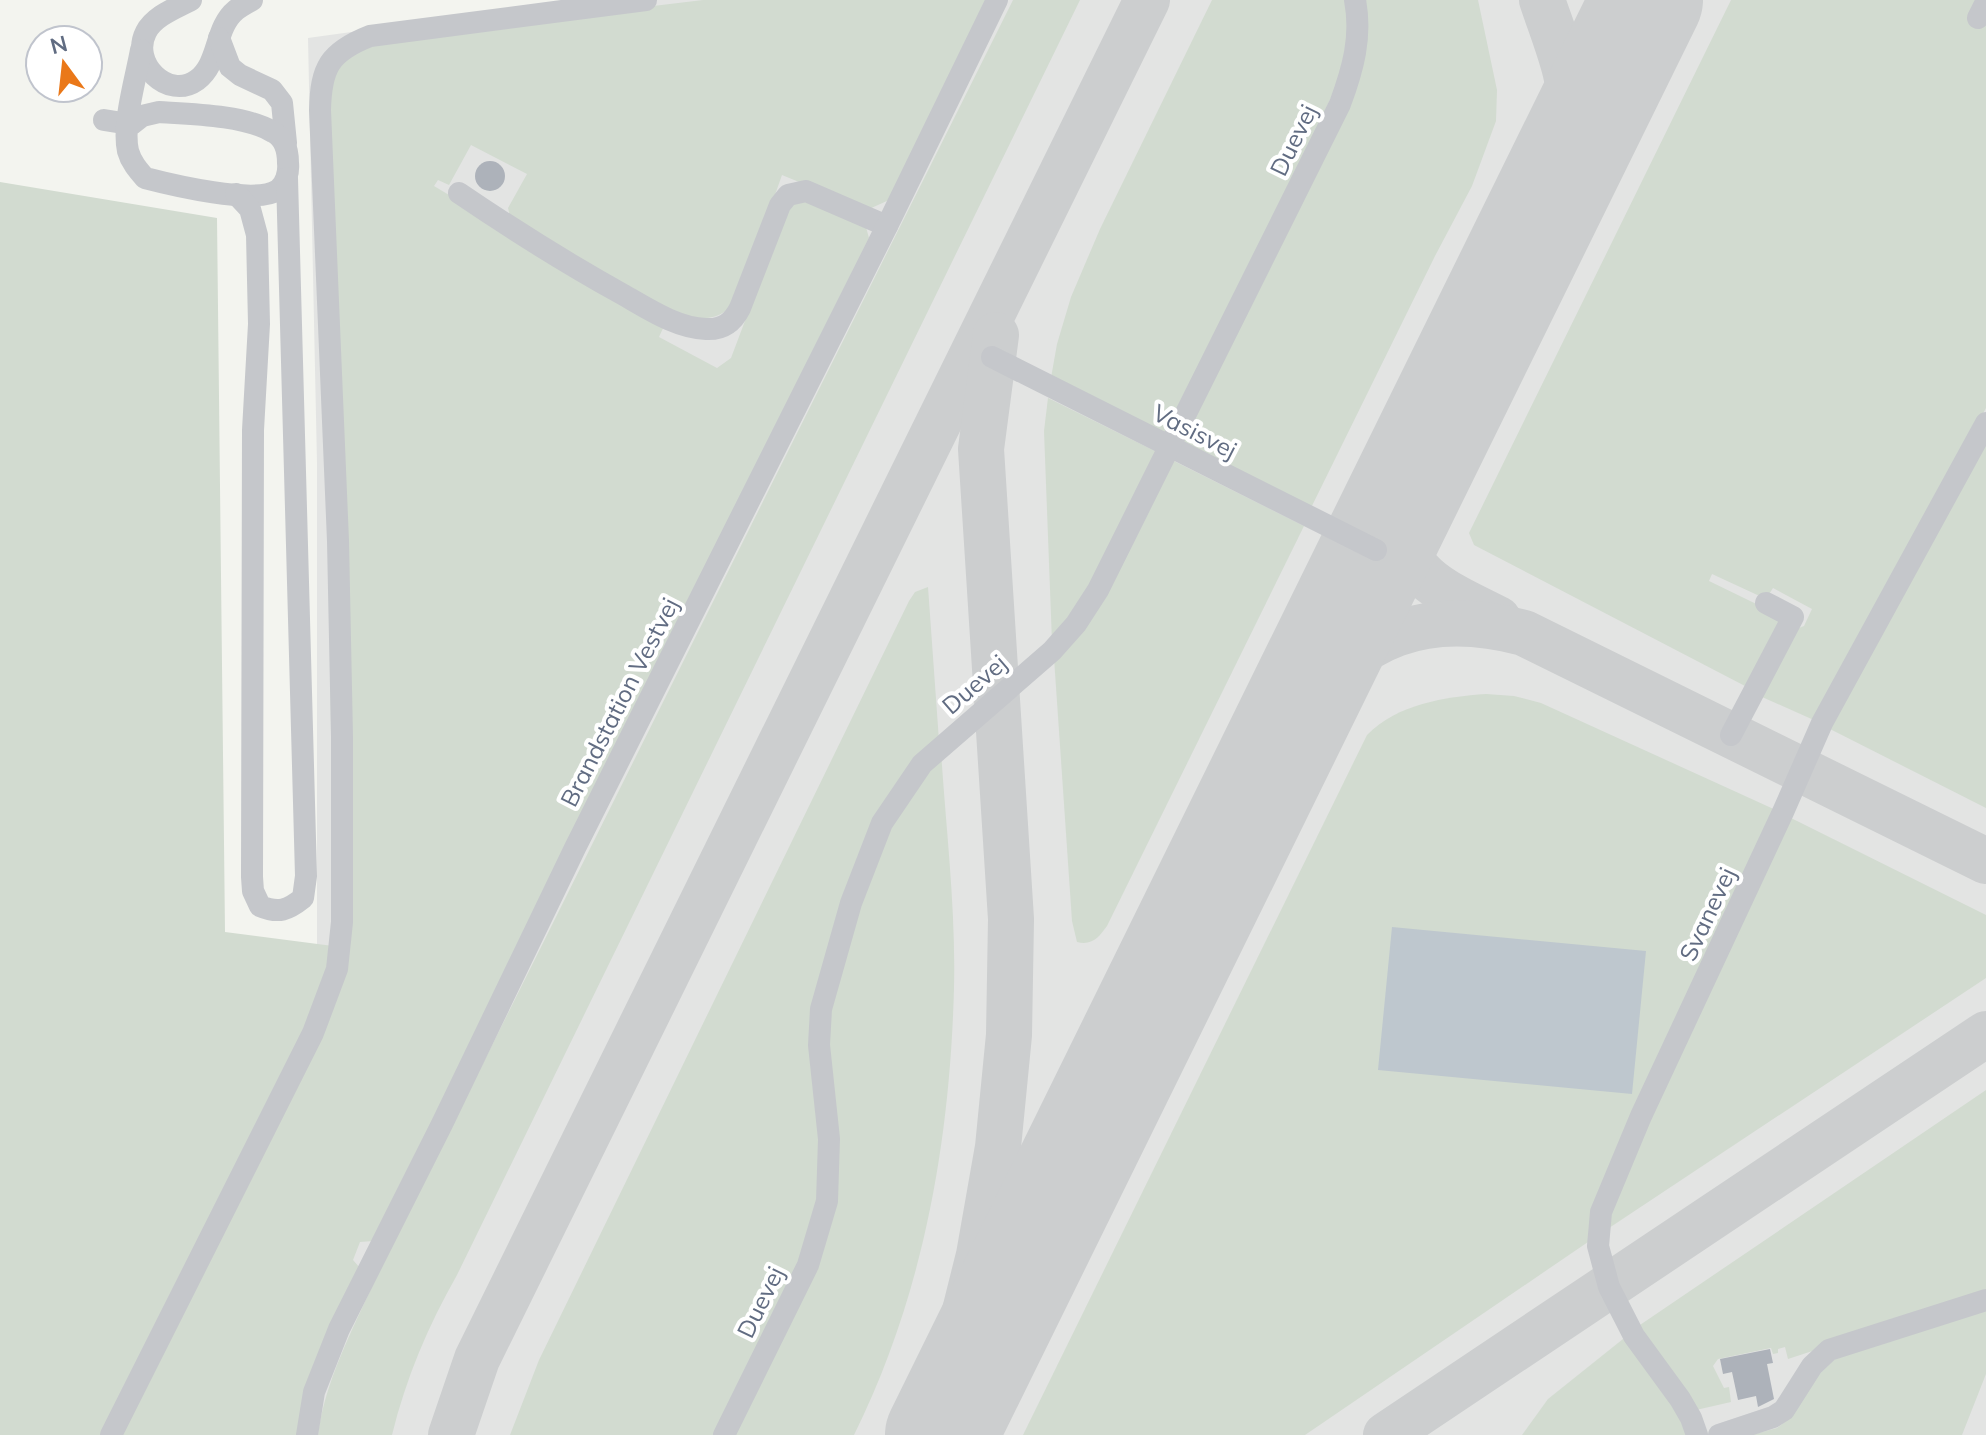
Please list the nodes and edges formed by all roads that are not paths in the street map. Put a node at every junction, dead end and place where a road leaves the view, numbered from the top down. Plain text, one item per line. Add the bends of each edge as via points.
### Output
1 (191, 0) edge
2 (252, 0) edge
3 (646, 0) edge
4 (997, 0) edge
5 (1355, 0) edge
6 (219, 38) junction
7 (141, 50) junction
8 (104, 120) dead end
9 (128, 126) junction
10 (286, 143) junction
11 (287, 178) junction
12 (459, 193) dead end
13 (236, 194) junction
14 (887, 226) junction
15 (992, 357) dead end
16 (1986, 423) edge
17 (1171, 447) junction
18 (1376, 550) dead end
19 (1766, 603) dead end
20 (1731, 735) dead end
21 (1986, 1300) edge
22 (111, 1435) edge
23 (307, 1435) edge
24 (724, 1435) edge
25 (1697, 1435) edge
26 (1719, 1435) edge

1 - 7 lane via 146,31
2 - 6 lane via 234,10
3 - 22 lane via 370,36 337,52 327,67 320,110 342,737 337,969 313,1033
4 - 14 lane, Brandstation Vestvej
5 - 17 lane, Duevej via 1357,48 1340,104
6 - 7 lane via 211,63 196,81 175,86 157,79
6 - 10 lane via 230,67 272,90 282,103
7 - 9 lane
8 - 9 lane
9 - 10 lane via 159,112 188,114 259,125
9 - 13 lane via 129,155 145,178
10 - 11 lane
11 - 13 lane via 278,190
11 - 13 lane via 306,876 303,898 290,909 275,912 260,906 252,877 257,235 250,209
12 - 14 lane via 555,257 652,310 707,330 733,321 788,195 806,191
14 - 23 lane, Brandstation Vestvej via 339,1329 314,1392
15 - 17 lane, Vasisvej
16 - 25 lane, Svanevej via 1822,723 1601,1212 1598,1246 1609,1287
17 - 18 lane, Vasisvej
17 - 24 lane, Duevej via 1076,624 922,764 882,823 851,903 821,1009 827,1201 808,1265
19 - 20 lane via 1793,617
21 - 26 lane via 1829,1350 1784,1410

